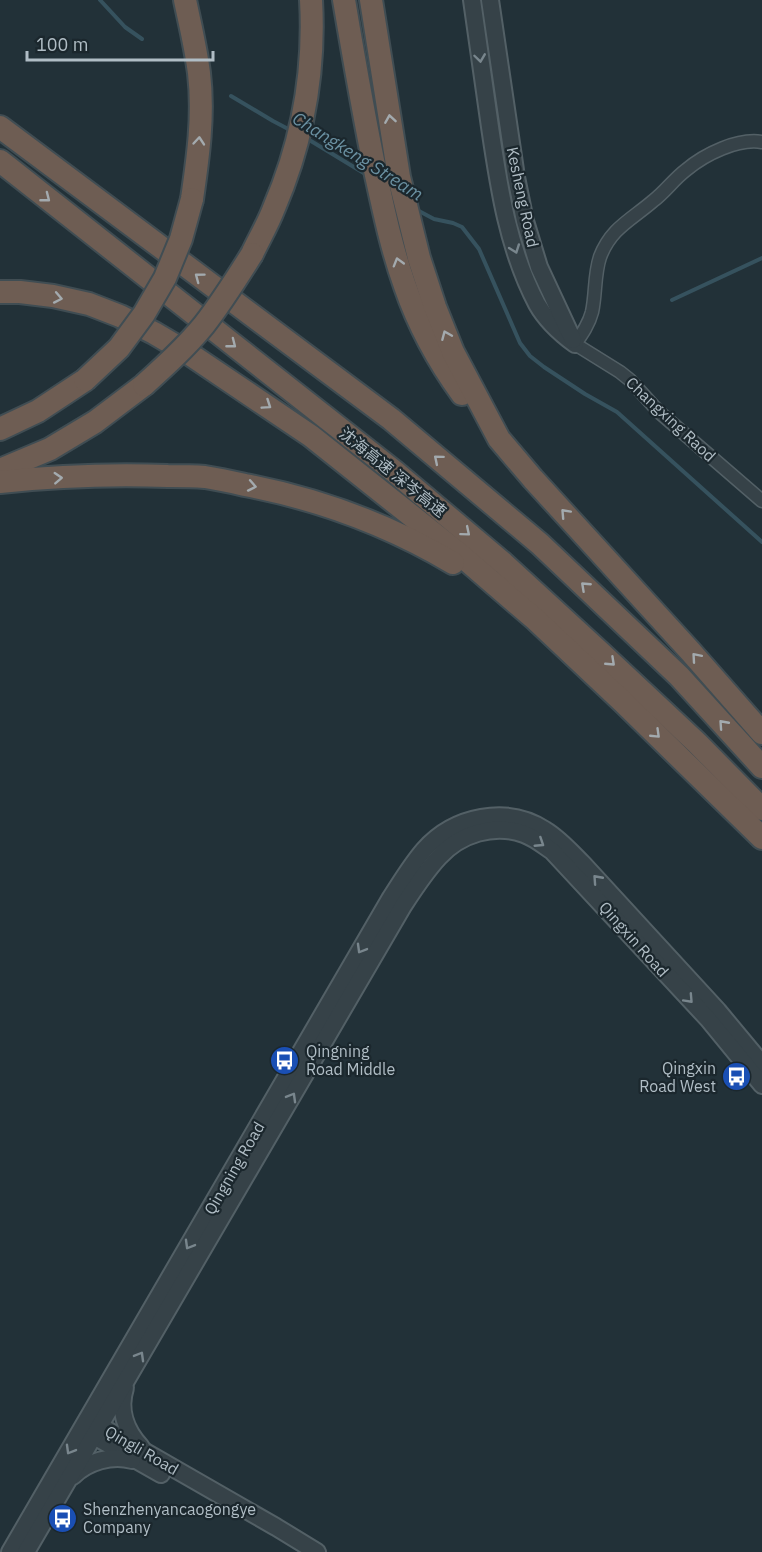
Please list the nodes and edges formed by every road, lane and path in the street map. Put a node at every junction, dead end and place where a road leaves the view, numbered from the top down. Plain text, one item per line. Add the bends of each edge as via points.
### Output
1 (185, 0) edge
2 (311, 0) edge
3 (344, 0) edge
4 (371, 0) edge
5 (471, 0) edge
6 (490, 0) edge
7 (0, 127) edge
8 (762, 142) edge
9 (0, 161) edge
10 (0, 292) edge
11 (575, 344) junction
12 (0, 429) edge
13 (498, 439) junction
14 (0, 470) edge
15 (0, 482) edge
16 (762, 501) edge
17 (536, 620) junction
18 (762, 733) edge
19 (762, 767) edge
20 (762, 809) edge
21 (487, 824) junction
22 (762, 838) edge
23 (762, 1064) edge
24 (762, 1085) edge
25 (128, 1378) junction
26 (93, 1429) junction
27 (145, 1459) junction
28 (68, 1481) junction
29 (10, 1552) edge
30 (26, 1552) edge
31 (295, 1552) edge
32 (317, 1552) edge

12 -> 1 highway, bridge via 38,411 85,380 119,348 165,278 192,199 200,135 200,74
2 - 14 highway, bridge via 311,63 291,161 274,208 230,290 204,325 144,386 95,423 50,449
13 -> 3 highway via 449,376 426,337 405,287 373,162
13 -> 4 highway via 453,352 419,258 399,177
5 -> 11 street, Kesheng Road via 496,169 510,235 538,306
6 - 11 street, Kesheng Road via 525,221 539,267
19 -> 7 highway via 679,676 540,544 391,419
8 - 11 street via 730,145 704,158 611,237 600,258 592,312
9 -> 20 highway, 沈海高速 深岑高速 via 386,465 503,563 697,743
10 -> 17 highway via 53,296 89,304 188,353 311,436
11 - 16 street, Changxing Raod via 630,380 660,412
18 -> 13 highway
15 -> 17 highway via 130,474 205,477 279,491 344,511 419,544 484,582
17 -> 22 highway
23 -> 21 street, Qingxin Road via 561,841 531,822 516,818
21 -> 24 street, Qingxin Road via 526,835 552,852 708,1019
25 -> 21 street, Qingning Road via 421,878 454,844
21 -> 26 street, Qingning Road via 473,819 455,825 425,848 411,866
25 - 26 street, Qingning Road
25 - 27 street via 123,1396 126,1426
26 - 27 street, Qingli Road
26 - 28 street, Qingning Road
26 -> 29 street, Qingning Road
27 - 28 street via 102,1460 79,1470
27 - 31 street, Qingli Road
27 - 32 street, Qingli Road via 266,1521
28 - 30 street, Qingning Road

